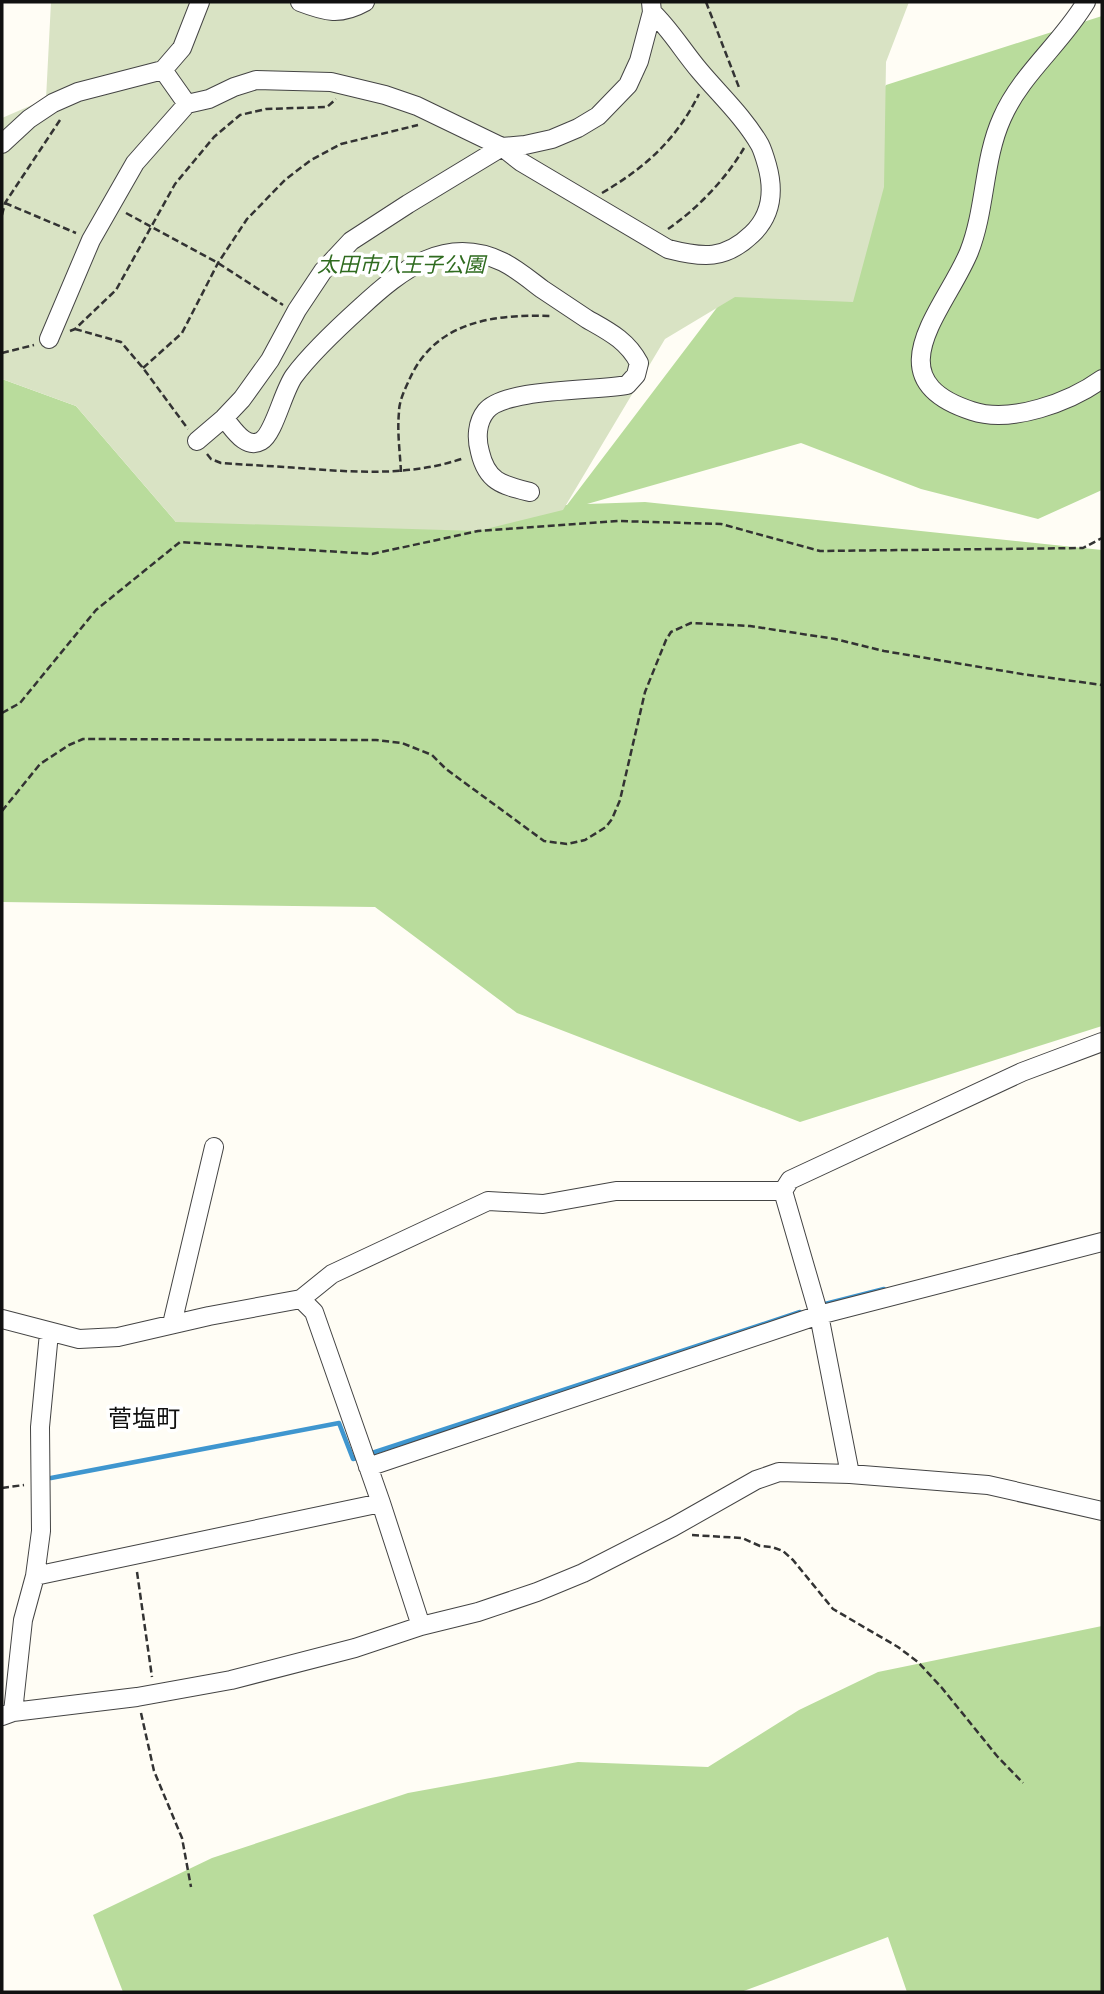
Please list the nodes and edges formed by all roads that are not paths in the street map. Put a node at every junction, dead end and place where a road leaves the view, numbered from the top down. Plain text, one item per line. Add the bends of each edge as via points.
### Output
1 (200, 2) edge
2 (300, 2) edge
3 (365, 2) edge
4 (1086, 2) edge
5 (651, 7) edge
6 (163, 70) junction
7 (187, 104) junction
8 (2, 144) edge
9 (502, 147) junction
10 (41, 342) road end
11 (1102, 379) edge
12 (224, 418) junction
13 (197, 441) road end
14 (530, 492) dead end
15 (1102, 1042) edge
16 (214, 1147) dead end
17 (783, 1191) junction
18 (1102, 1242) edge
19 (301, 1299) junction
20 (819, 1315) junction
21 (2, 1319) edge
22 (172, 1324) junction
23 (49, 1333) junction
24 (368, 1467) junction
25 (850, 1474) junction
26 (380, 1503) junction
27 (1102, 1511) edge
28 (35, 1576) junction
29 (421, 1626) junction
30 (7, 1714) edge

1 - 6 street via 182,48
2 - 3 street via 335,12
4 - 11 street via 1003,115 991,149 974,236 926,333 920,363 939,396 992,415 1035,410 1078,394
5 - 9 street via 639,61 628,85 598,116 552,139
5 - 9 street via 761,146 771,179 771,202 760,226 742,244 720,254 696,256 668,249
6 - 7 street
6 - 8 street via 52,103
7 - 9 street via 256,80 331,82 417,106
7 - 10 street via 135,163
9 - 12 street via 351,241 323,271 271,360
12 - 13 street
12 - 14 street via 245,442 263,440 294,376 337,328 404,270 441,254 485,256 504,263 615,335 639,363 636,376 627,385 521,395 487,409 478,426 483,463 501,485
15 - 17 street via 997,1083 790,1180
16 - 22 street
17 - 19 street via 617,1191 543,1204 488,1201 332,1274
17 - 20 street
18 - 20 street
19 - 22 street
19 - 24 street via 314,1312
20 - 24 street
20 - 25 street
21 - 23 street
22 - 23 street via 118,1337 79,1339
23 - 28 street via 40,1427 41,1531
24 - 26 street
25 - 27 street via 988,1485
25 - 29 street via 779,1472 756,1480 558,1584
26 - 28 street
26 - 29 street
28 - 30 street
29 - 30 street via 273,1670 145,1695

